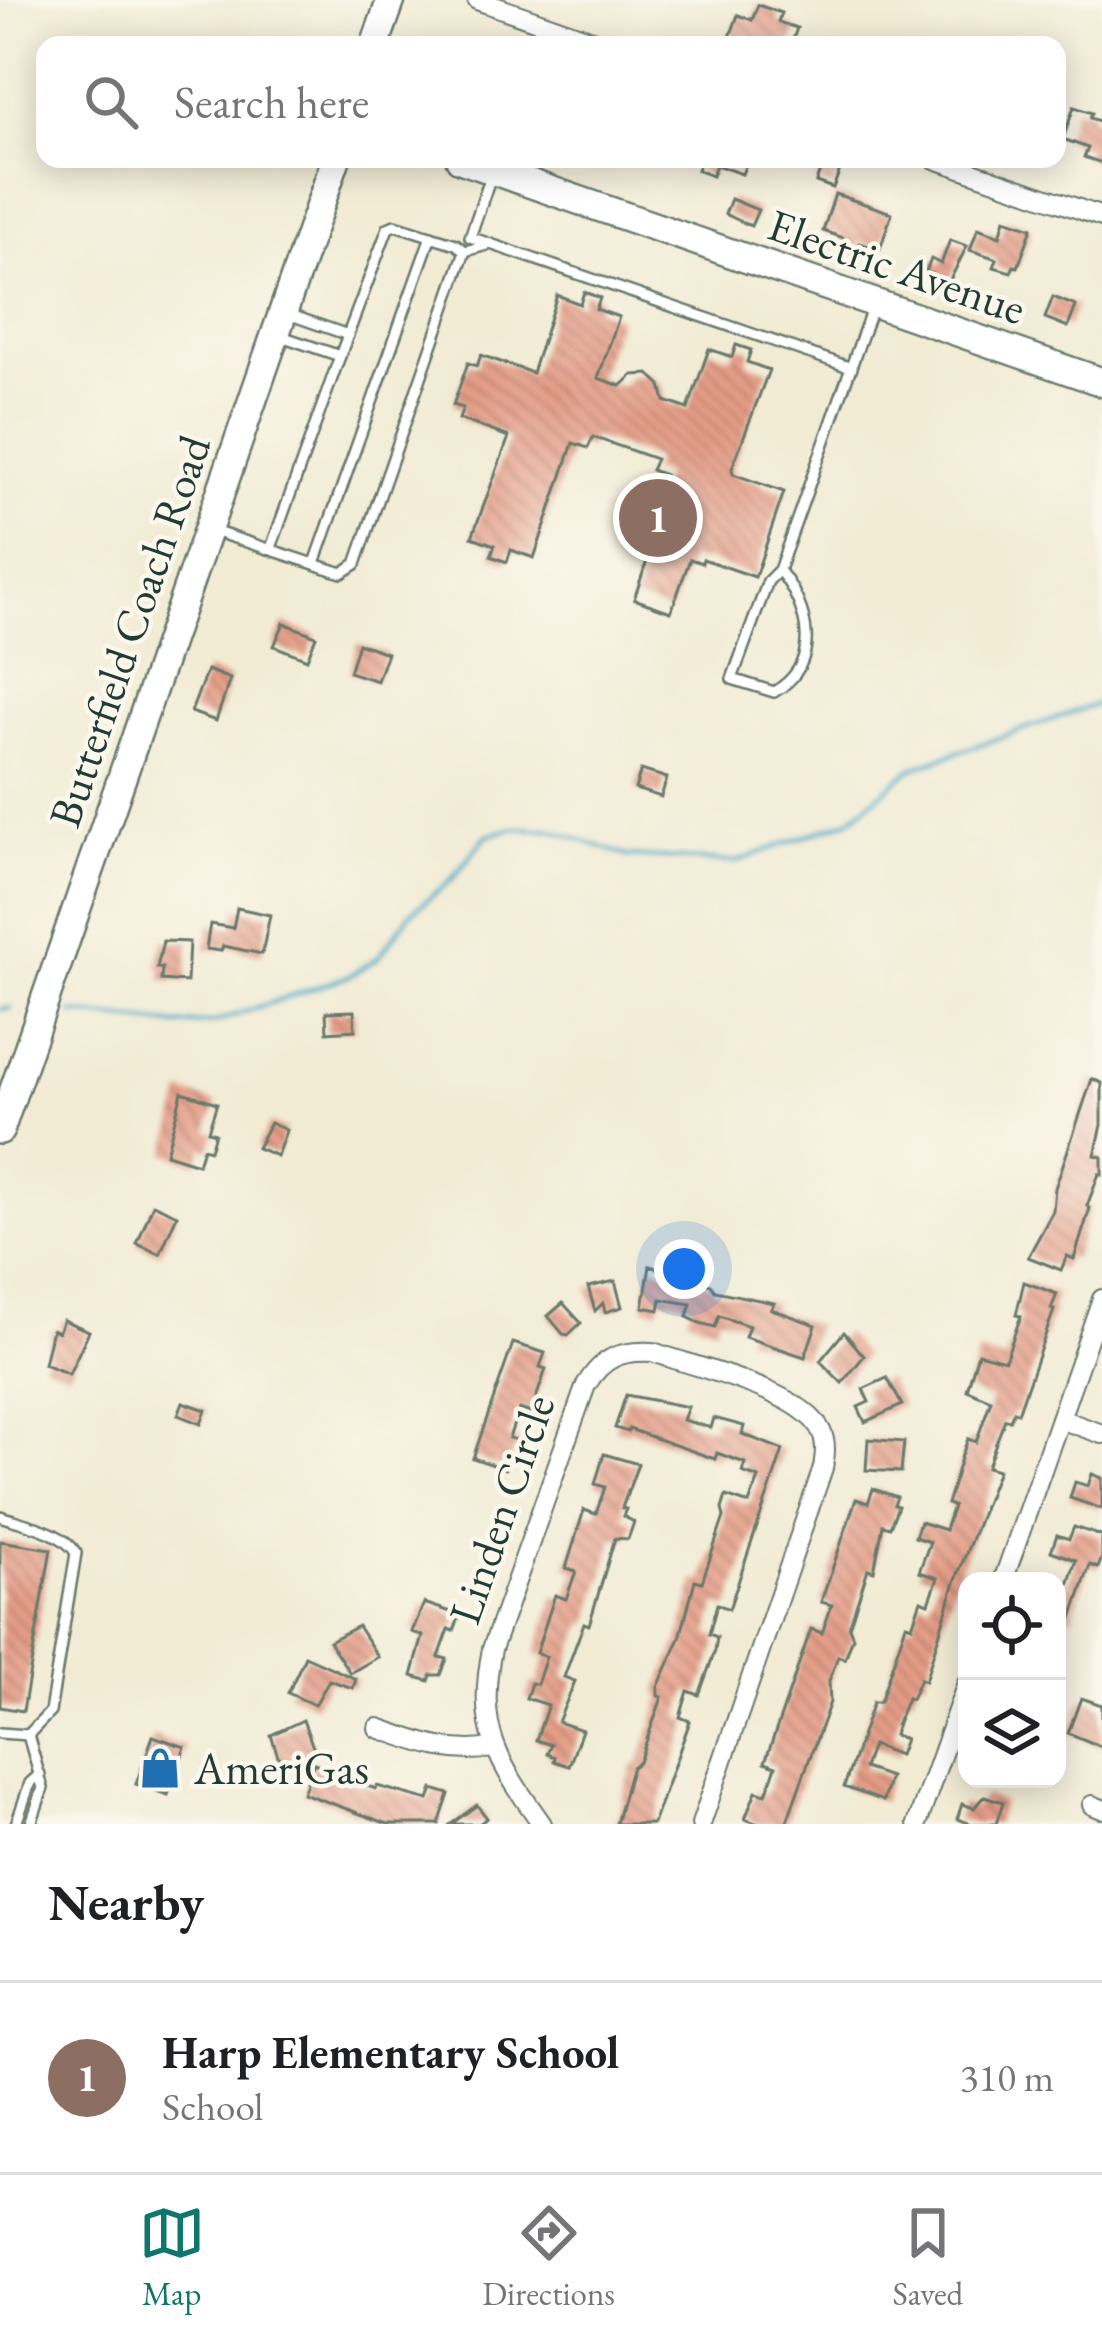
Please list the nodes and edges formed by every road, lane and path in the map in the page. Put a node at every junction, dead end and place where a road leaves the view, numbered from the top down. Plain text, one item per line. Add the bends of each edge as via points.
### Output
1 (391, 0) edge
2 (477, 0) edge
3 (378, 36) edge
4 (580, 36) edge
5 (333, 168) edge
6 (487, 168) edge
7 (961, 168) edge
8 (493, 170) junction
9 (1102, 217) edge
10 (431, 236) junction
11 (491, 244) junction
12 (465, 250) junction
13 (873, 303) junction
14 (280, 323) junction
15 (348, 335) junction
16 (340, 356) junction
17 (852, 368) junction
18 (1102, 382) edge
19 (210, 529) junction
20 (271, 548) junction
21 (315, 563) junction
22 (779, 570) junction
23 (0, 1130) edge
24 (1102, 1299) edge
25 (1060, 1419) junction
26 (1102, 1434) edge
27 (0, 1516) edge
28 (1006, 1572) edge
29 (958, 1708) edge
30 (378, 1728) dead end
31 (0, 1732) edge
32 (28, 1735) junction
33 (493, 1748) junction
34 (40, 1774) junction
35 (16, 1824) edge
36 (31, 1824) edge
37 (542, 1824) edge
38 (701, 1824) edge
39 (917, 1824) edge

1 - 3 main road
2 - 4 street
5 - 14 main road, Butterfield Coach Road
6 - 8 main road, Electric Avenue
7 - 9 street
8 - 11 lane via 470,237
8 - 13 main road, Electric Avenue
10 - 12 lane
10 - 15 lane via 388,228
10 - 21 lane
11 - 12 lane
11 - 17 lane
12 - 21 lane via 356,564 342,572
13 - 17 lane
13 - 18 main road, Electric Avenue
14 - 15 lane
14 - 16 lane
14 - 19 main road, Butterfield Coach Road
15 - 16 lane
16 - 20 lane
17 - 22 lane
19 - 20 lane
19 - 23 main road, Butterfield Coach Road
20 - 21 lane
22 - 22 lane via 768,580 732,680 774,692 798,670 808,630
24 - 25 street
25 - 26 street
25 - 28 street
27 - 32 lane via 58,1537 76,1553 50,1712
29 - 39 street
30 - 33 street via 442,1750
31 - 32 lane
32 - 34 lane
33 - 37 street, Linden Circle
33 - 38 street, Linden Circle via 485,1684 492,1649 596,1368 611,1356 653,1352 790,1400 820,1429 823,1468
34 - 35 lane
34 - 36 lane

